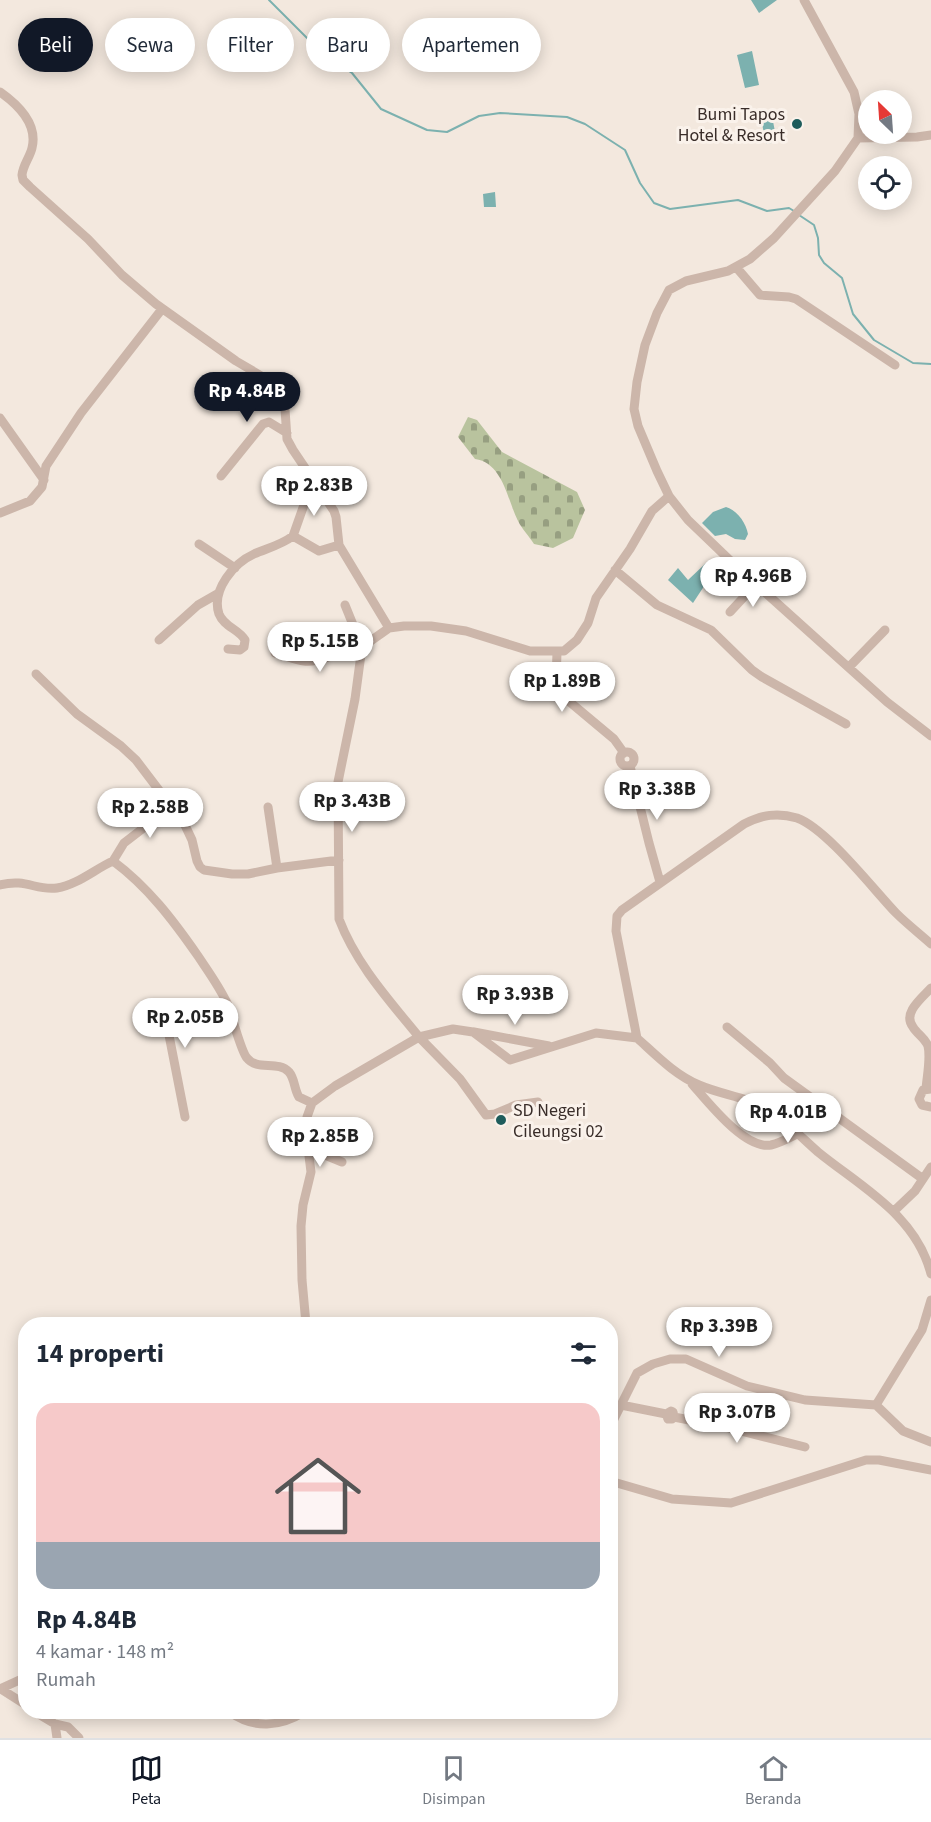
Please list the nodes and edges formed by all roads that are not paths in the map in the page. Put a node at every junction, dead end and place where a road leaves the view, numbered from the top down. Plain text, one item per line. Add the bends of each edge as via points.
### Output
1 (804, 0) edge
2 (0, 92) edge
3 (858, 110) edge
4 (931, 135) edge
5 (912, 137) edge
6 (858, 138) edge
7 (736, 267) junction
8 (162, 309) junction
9 (895, 365) dead end
10 (0, 418) edge
11 (287, 433) junction
12 (221, 476) dead end
13 (44, 480) junction
14 (317, 486) junction
15 (669, 496) junction
16 (0, 513) edge
17 (293, 537) junction
18 (199, 544) dead end
19 (339, 546) junction
20 (235, 568) junction
21 (615, 570) junction
22 (756, 584) junction
23 (219, 593) junction
24 (345, 605) dead end
25 (730, 612) dead end
26 (389, 628) junction
27 (885, 630) dead end
28 (159, 640) dead end
29 (361, 645) junction
30 (228, 649) dead end
31 (557, 651) junction
32 (275, 653) dead end
33 (849, 668) junction
34 (36, 674) dead end
35 (846, 723) dead end
36 (931, 736) edge
37 (172, 806) junction
38 (268, 807) dead end
39 (339, 860) junction
40 (113, 861) junction
41 (277, 868) junction
42 (660, 882) junction
43 (0, 885) edge
44 (931, 944) edge
45 (931, 988) edge
46 (228, 1006) junction
47 (727, 1027) dead end
48 (473, 1032) junction
49 (419, 1037) junction
50 (637, 1038) junction
51 (552, 1046) junction
52 (686, 1078) junction
53 (929, 1089) edge
54 (538, 1102) dead end
55 (312, 1103) junction
56 (931, 1107) edge
57 (185, 1117) dead end
58 (797, 1134) junction
59 (308, 1148) junction
60 (342, 1162) dead end
61 (931, 1167) edge
62 (923, 1179) junction
63 (894, 1211) junction
64 (931, 1274) edge
65 (931, 1300) edge
66 (306, 1317) edge
67 (621, 1405) junction
68 (876, 1406) junction
69 (618, 1411) edge
70 (931, 1442) edge
71 (805, 1447) dead end
72 (931, 1470) edge
73 (618, 1482) edge
74 (18, 1681) edge
75 (1, 1689) edge
76 (18, 1700) edge
77 (47, 1719) edge
78 (243, 1719) edge
79 (288, 1719) edge
80 (55, 1724) junction
81 (57, 1738) edge
82 (78, 1738) edge

1 - 3 street via 854,92
2 - 8 street via 23,112 33,135 23,180
4 - 5 street
6 - 7 street via 835,171 767,245
7 - 9 street via 760,296 796,299
7 - 15 street via 669,290 645,345 634,409
8 - 11 street via 264,377 285,409
8 - 13 street via 81,413 46,466
10 - 13 street
11 - 12 street via 275,424 263,424
11 - 14 street via 292,450
13 - 16 street via 30,501
14 - 17 street via 305,502
14 - 19 street via 334,511
15 - 21 street via 652,511
15 - 22 street via 688,520
17 - 19 street via 319,551
17 - 20 street via 248,557
18 - 20 street
19 - 26 street
20 - 23 street
21 - 31 street via 596,598 578,640 564,651
21 - 35 street via 657,605 711,630 762,677
22 - 25 street
22 - 33 street
23 - 28 street via 198,605
23 - 30 street via 220,617 245,640 240,650
24 - 29 street
26 - 29 street
26 - 31 street via 451,629 530,651
27 - 33 street
29 - 32 street via 310,661
29 - 39 street via 338,782
31 - 42 street via 559,693 634,758 630,766
33 - 36 street
34 - 37 street via 77,714 131,754
37 - 40 street via 124,843
37 - 41 street via 188,831 197,861 204,870 248,874
38 - 41 street
39 - 41 street
39 - 49 street via 339,919 344,933 366,970
40 - 43 street via 59,888 18,882
40 - 46 street via 166,912
42 - 44 street via 744,824 763,815 783,815 800,819 825,837 897,915
42 - 50 street via 622,910 615,924
45 - 53 street via 909,1019 929,1048
46 - 55 street via 246,1058 255,1064 285,1069 299,1097
46 - 57 street via 172,1025 168,1030
47 - 62 street via 784,1078
48 - 49 street via 453,1029
48 - 51 street
48 - 51 street via 510,1060
49 - 54 street via 460,1078 486,1115
49 - 55 street
50 - 51 street via 596,1033
50 - 52 street
52 - 58 street via 769,1110
52 - 58 street via 734,1129 757,1144 769,1146
53 - 56 street via 919,1099 922,1105
55 - 59 street via 307,1117
58 - 63 street
59 - 60 street
59 - 66 street via 311,1172 301,1235
61 - 62 street
62 - 63 street
63 - 64 street via 920,1244
65 - 68 street via 922,1330
67 - 68 street via 637,1373 670,1359 686,1359 747,1386 805,1400
67 - 69 street
67 - 71 street
68 - 70 street via 896,1426
72 - 73 street via 866,1461 731,1503 672,1499
74 - 75 street
75 - 76 street
77 - 80 street
78 - 79 street via 263,1725
80 - 81 street
80 - 82 street via 68,1727

